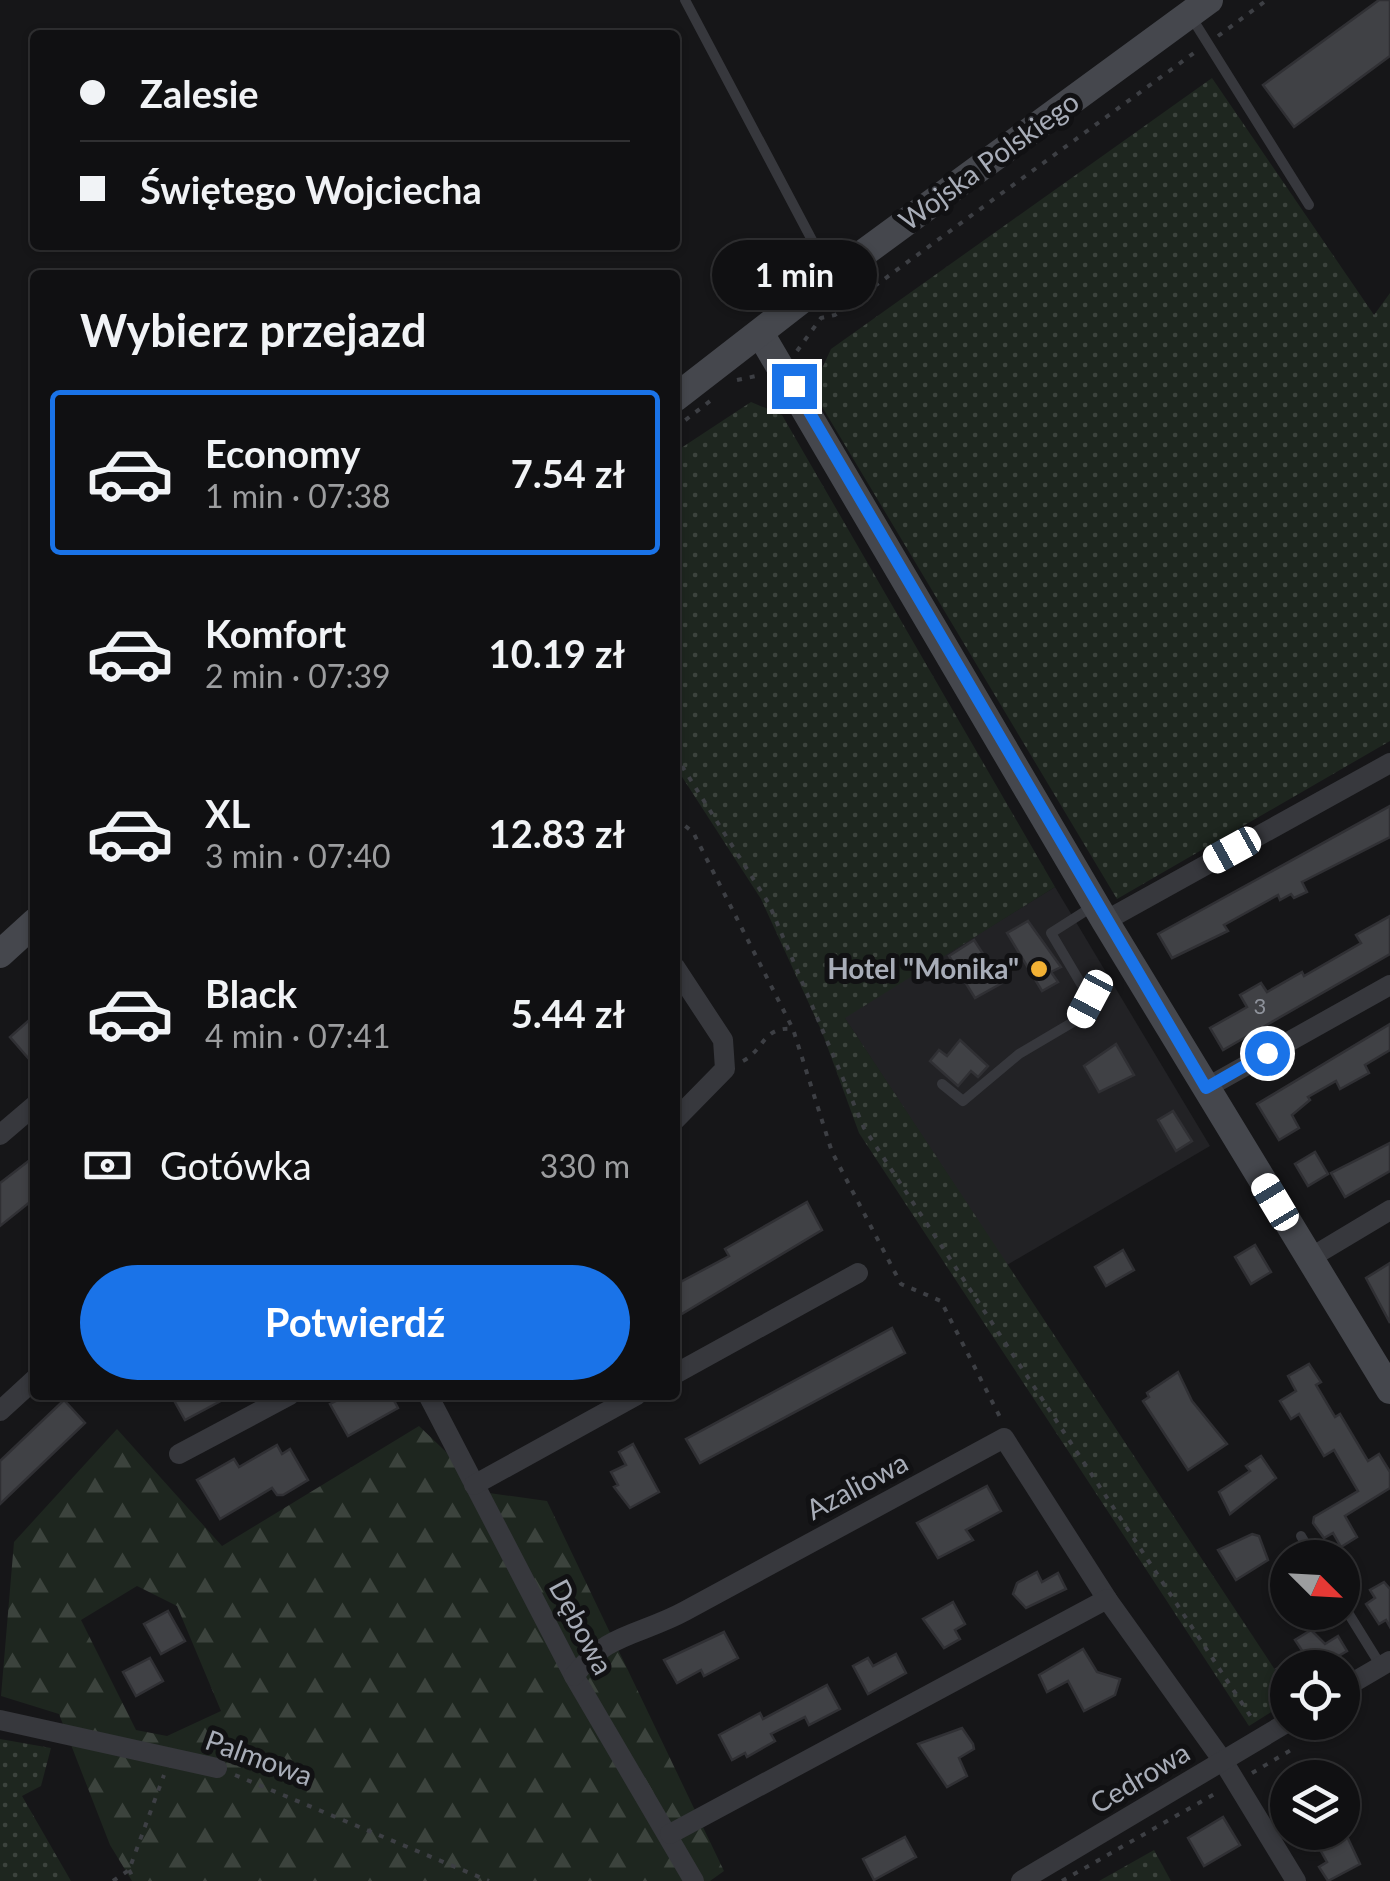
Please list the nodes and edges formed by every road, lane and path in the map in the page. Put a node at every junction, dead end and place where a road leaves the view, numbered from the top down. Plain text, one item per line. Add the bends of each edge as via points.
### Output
1 (685, 0) edge
2 (1267, 0) edge
3 (1199, 7) edge
4 (1208, 42) junction
5 (1309, 206) dead end
6 (832, 276) junction
7 (760, 333) junction
8 (781, 367) junction
9 (729, 385) dead end
10 (720, 391) dead end
11 (680, 394) edge
12 (680, 425) edge
13 (680, 763) edge
14 (1390, 763) edge
15 (680, 822) edge
16 (1100, 913) junction
17 (30, 927) edge
18 (0, 954) edge
19 (680, 974) edge
20 (1390, 985) edge
21 (793, 1028) junction
22 (725, 1069) junction
23 (942, 1084) dead end
24 (1206, 1088) junction
25 (30, 1109) edge
26 (680, 1115) edge
27 (0, 1136) edge
28 (1390, 1210) edge
29 (1310, 1258) junction
30 (858, 1273) dead end
31 (680, 1371) edge
32 (30, 1384) edge
33 (1390, 1390) edge
34 (281, 1400) edge
35 (431, 1400) edge
36 (628, 1400) edge
37 (0, 1411) edge
38 (1004, 1438) junction
39 (179, 1454) dead end
40 (474, 1484) junction
41 (1301, 1536) dead end
42 (1303, 1540) edge
43 (1107, 1599) junction
44 (1360, 1628) edge
45 (1386, 1663) edge
46 (574, 1676) junction
47 (1360, 1678) edge
48 (1270, 1718) edge
49 (0, 1720) edge
50 (1270, 1732) edge
51 (1285, 1740) edge
52 (170, 1757) junction
53 (1223, 1761) junction
54 (218, 1768) joint
55 (1236, 1782) junction
56 (670, 1834) junction
57 (130, 1870) junction
58 (113, 1881) edge
59 (136, 1881) edge
60 (489, 1881) edge
61 (694, 1881) edge
62 (1021, 1881) edge
63 (1062, 1881) edge
64 (1296, 1881) edge

1 - 6 lane
2 - 4 path
3 - 4 lane
3 - 6 street, Wojska Polskiego
4 - 5 lane
4 - 8 path via 835,315 821,318
6 - 7 street, Wojska Polskiego
7 - 8 street
7 - 11 street, Wojska Polskiego
8 - 9 path
8 - 16 street
10 - 12 path
13 - 48 path via 769,904 864,1128
14 - 16 street
15 - 21 path via 693,832
16 - 23 lane via 1051,933 1090,999 1080,1018 1020,1054 963,1101
16 - 24 street
17 - 18 street
19 - 22 street via 724,1040
20 - 24 street
21 - 22 path via 765,1035 750,1058
21 - 38 path via 832,1152 901,1284 941,1301 1001,1414
22 - 26 street
24 - 29 street
25 - 27 street
28 - 29 street
29 - 33 street
30 - 31 street
32 - 37 street
34 - 39 street
35 - 40 street, Dębowa
36 - 40 street
38 - 43 street
38 - 46 street, Azaliowa via 671,1619 608,1642
40 - 46 street, Dębowa
41 - 42 lane
43 - 53 street
43 - 56 street
44 - 45 lane
45 - 47 street
46 - 56 street, Dębowa
49 - 52 street, Palmowa
50 - 53 street, Cedrowa
51 - 55 path via 1291,1750
52 - 54 street, Palmowa
52 - 57 path
53 - 55 street
53 - 62 street, Cedrowa
54 - 60 path, Palmowa
55 - 63 path
55 - 64 street
56 - 61 street, Dębowa
57 - 58 path
57 - 59 path

